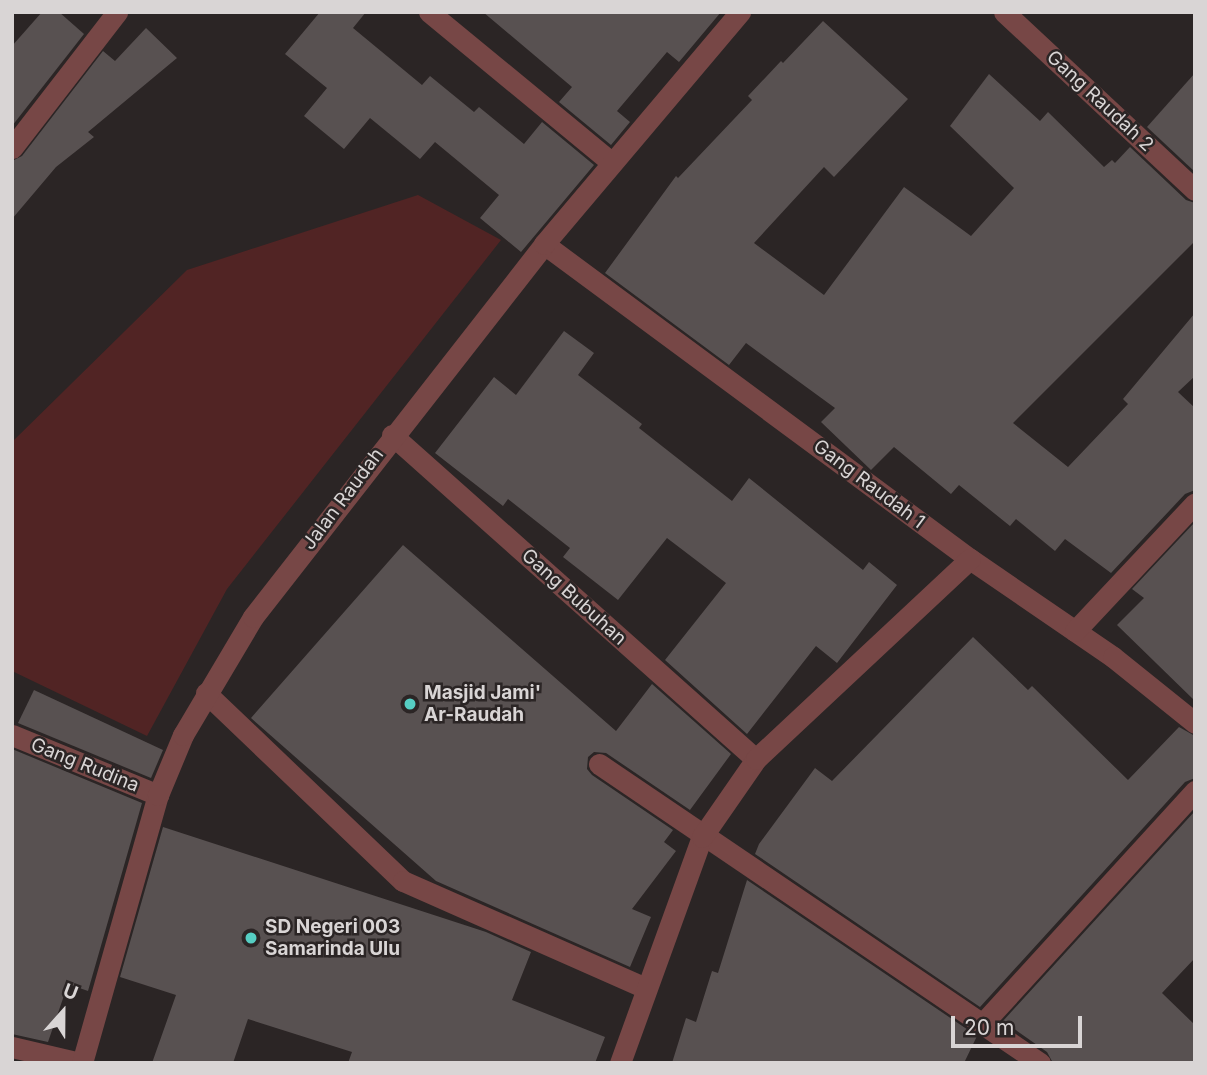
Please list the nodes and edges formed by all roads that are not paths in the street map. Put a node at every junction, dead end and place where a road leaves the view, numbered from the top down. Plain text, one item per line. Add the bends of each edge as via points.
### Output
1 (117, 12) edge
2 (429, 12) edge
3 (740, 12) edge
4 (1004, 12) edge
5 (12, 148) edge
6 (611, 162) junction
7 (1195, 190) edge
8 (544, 244) junction
9 (392, 435) junction
10 (1195, 503) edge
11 (970, 559) junction
12 (1076, 631) junction
13 (206, 693) junction
14 (1195, 723) edge
15 (12, 735) edge
16 (756, 759) junction
17 (598, 764) dead end
18 (1195, 791) edge
19 (158, 794) junction
20 (702, 837) junction
21 (646, 988) junction
22 (984, 1022) junction
23 (12, 1047) edge
24 (81, 1063) edge
25 (620, 1063) edge
26 (1040, 1063) edge

1 - 5 street
2 - 6 street
3 - 6 street, Jalan Raudah
4 - 7 street, Gang Raudah 2
6 - 8 street, Jalan Raudah
8 - 9 street, Jalan Raudah
8 - 11 street, Gang Raudah 1
9 - 13 street, Jalan Raudah via 253,617
9 - 16 street, Gang Bubuhan
10 - 12 street
11 - 12 street, Gang Raudah 1
11 - 16 street
12 - 14 street, Gang Raudah 1
13 - 19 street, Jalan Raudah
13 - 21 street via 403,881
15 - 19 street, Gang Rudina
16 - 20 street
17 - 20 street
18 - 22 street
19 - 24 street, Jalan Raudah
20 - 21 street
20 - 22 street
21 - 25 street
22 - 26 street
23 - 24 street

